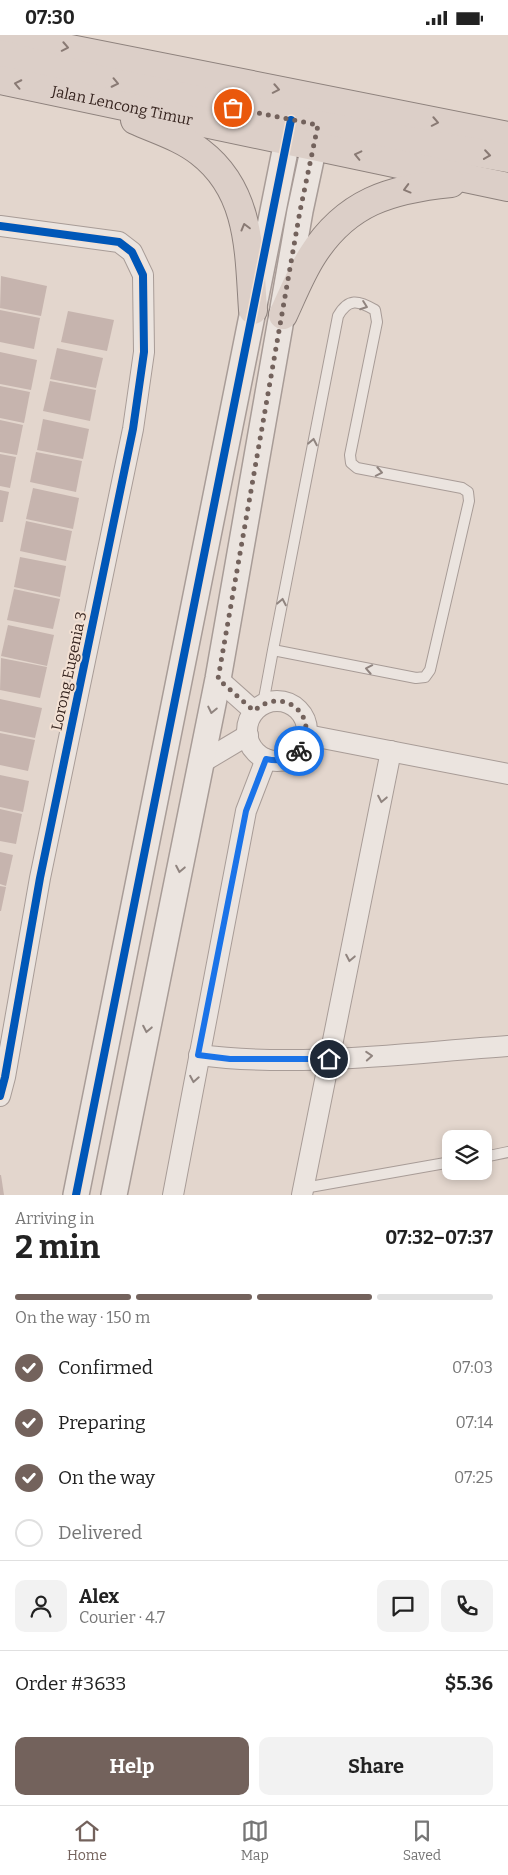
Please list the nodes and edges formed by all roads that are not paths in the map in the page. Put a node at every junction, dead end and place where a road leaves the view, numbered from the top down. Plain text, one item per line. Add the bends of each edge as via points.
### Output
1 (0, 35) edge
2 (0, 54) edge
3 (0, 80) edge
4 (77, 96) junction
5 (303, 133) junction
6 (508, 136) edge
7 (508, 158) edge
8 (472, 181) junction
9 (508, 187) edge
10 (0, 226) edge
11 (253, 310) junction
12 (283, 315) junction
13 (273, 650) junction
14 (218, 679) junction
15 (259, 708) junction
16 (248, 735) junction
17 (307, 735) junction
18 (391, 751) junction
19 (266, 759) junction
20 (201, 763) junction
21 (508, 774) edge
22 (508, 1045) edge
23 (198, 1055) junction
24 (329, 1059) junction
25 (0, 1096) edge
26 (508, 1152) edge
27 (492, 1155) edge
28 (442, 1164) edge
29 (303, 1191) edge
30 (76, 1195) edge
31 (114, 1195) edge
32 (173, 1195) edge

1 -> 6 highway
2 -> 5 highway
4 -> 3 highway, Jalan Lencong Timur
4 - 5 highway, Jalan Lencong Timur
11 -> 4 highway via 249,241 236,198 218,167 182,140
5 -> 7 highway
8 -> 5 highway, Jalan Lencong Timur
5 - 11 street
5 - 12 street via 300,211
8 - 9 highway, Jalan Lencong Timur
8 -> 12 highway via 418,186 380,196 356,209 333,227 312,257
10 - 25 street, Lorong Eugenia 3 via 119,241 132,252 143,275 144,343 133,429 40,878
11 - 30 street
12 - 14 street
13 -> 13 lane via 338,316 344,306 352,302 366,305 375,310 377,322 351,463 468,492 469,501 430,671 425,677 416,678
13 - 15 lane
14 - 15 street
14 -> 20 street
15 - 16 street via 249,720
15 - 17 street via 272,701 290,704 304,717
16 - 19 street via 253,749
16 - 20 street
17 - 18 street
17 - 19 street via 292,757 275,761
18 - 21 street
18 -> 24 street
19 - 23 street via 246,811
20 -> 31 street
24 -> 22 street
23 - 24 street via 230,1059
23 -> 32 street
24 - 29 street
26 - 27 lane
28 - 29 lane

